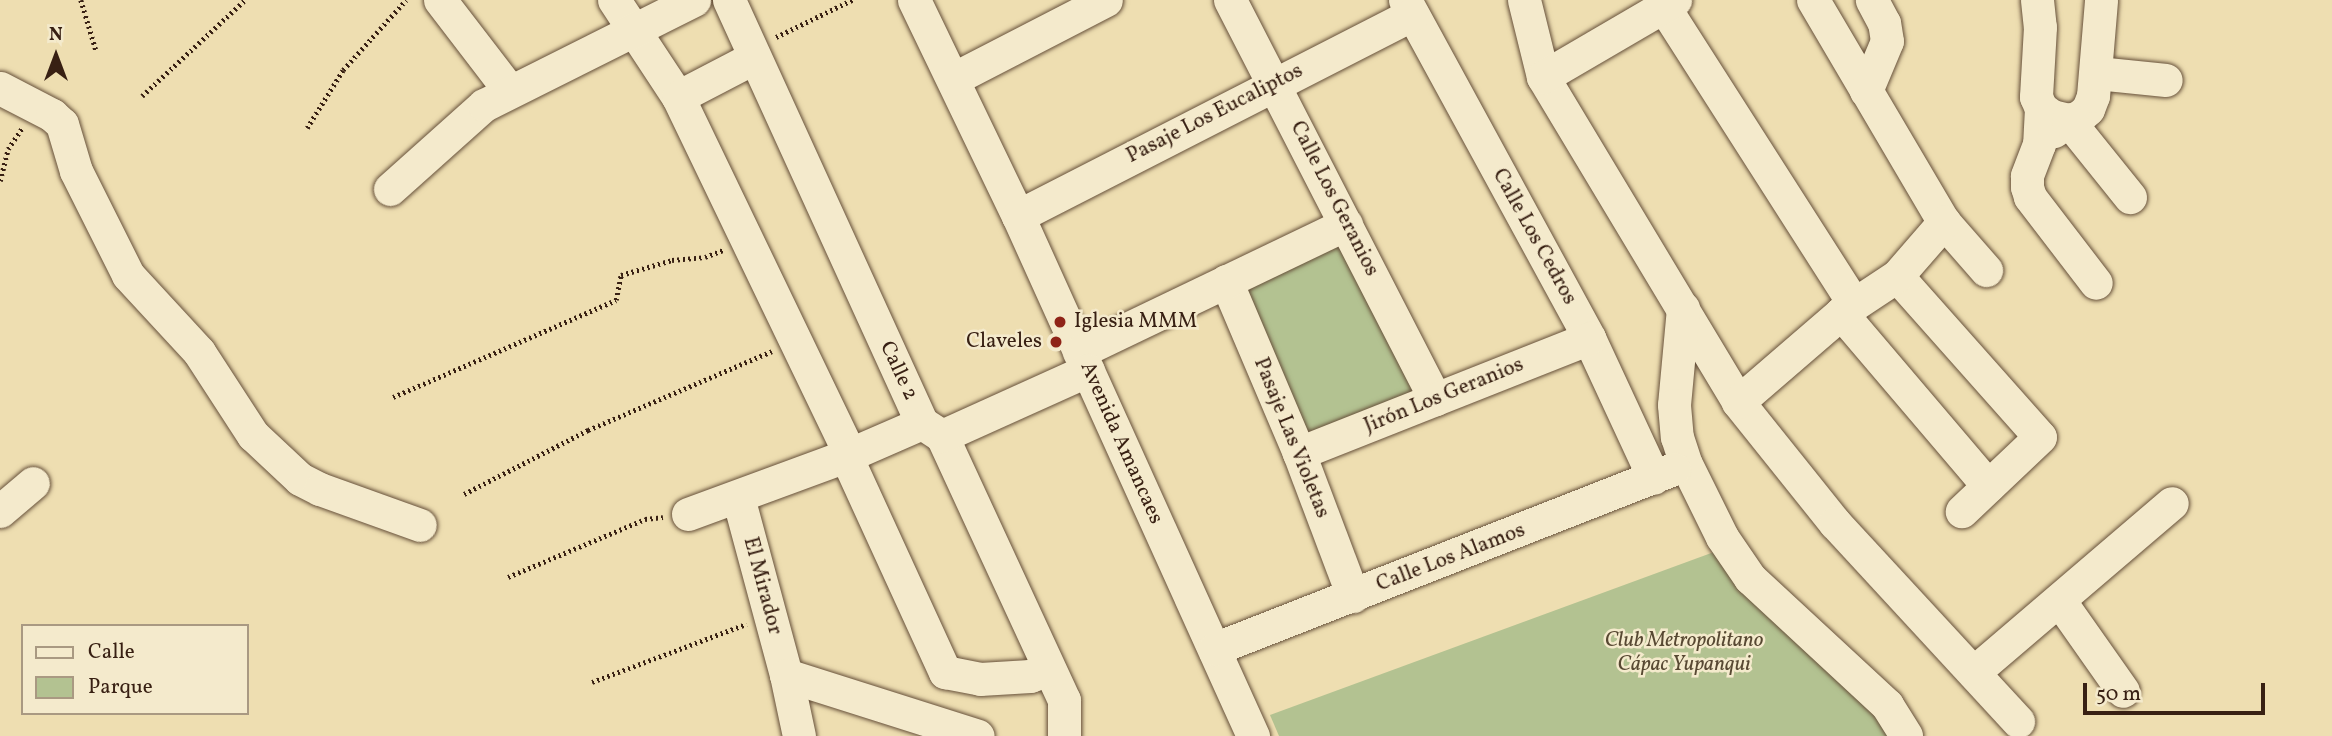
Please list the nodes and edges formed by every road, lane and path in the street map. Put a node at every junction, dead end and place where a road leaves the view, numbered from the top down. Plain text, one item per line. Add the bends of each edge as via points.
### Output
1 (81, 0) edge
2 (245, 0) edge
3 (406, 0) edge
4 (440, 0) edge
5 (614, 0) edge
6 (694, 0) edge
7 (729, 0) edge
8 (852, 0) edge
9 (914, 0) edge
10 (1230, 0) edge
11 (1524, 0) edge
12 (1813, 0) edge
13 (1871, 0) edge
14 (2037, 0) edge
15 (2101, 0) edge
16 (1099, 2) edge
17 (1660, 5) edge
18 (1409, 7) edge
19 (637, 31) junction
20 (96, 50) dead end
21 (752, 54) junction
22 (2097, 73) junction
23 (1543, 77) junction
24 (953, 79) junction
25 (2166, 80) dead end
26 (1275, 83) junction
27 (0, 88) edge
28 (509, 90) junction
29 (1866, 91) junction
30 (142, 96) dead end
31 (678, 97) junction
32 (36, 107) junction
33 (2054, 114) junction
34 (307, 128) dead end
35 (0, 181) edge
36 (390, 189) dead end
37 (2130, 197) dead end
38 (1018, 216) junction
39 (1944, 222) junction
40 (1346, 224) junction
41 (747, 241) junction
42 (1986, 270) dead end
43 (1897, 276) junction
44 (1226, 281) junction
45 (2096, 283) dead end
46 (1683, 308) junction
47 (1848, 308) junction
48 (1589, 338) junction
49 (795, 341) junction
50 (1083, 361) junction
51 (1719, 373) junction
52 (393, 397) dead end
53 (1435, 399) junction
54 (1738, 402) junction
55 (1674, 405) junction
56 (932, 430) junction
57 (1299, 453) junction
58 (848, 455) junction
59 (1686, 464) junction
60 (1654, 478) junction
61 (33, 483) dead end
62 (1988, 486) junction
63 (464, 494) dead end
64 (738, 497) junction
65 (2172, 503) dead end
66 (0, 511) edge
67 (1962, 511) dead end
68 (688, 514) joint
69 (420, 525) dead end
70 (508, 577) dead end
71 (1353, 596) junction
72 (2059, 600) junction
73 (770, 615) junction
74 (1214, 649) junction
75 (1049, 669) junction
76 (1974, 672) junction
77 (786, 675) junction
78 (592, 682) dead end
79 (2123, 691) dead end
80 (1064, 700) junction
81 (2018, 721) dead end
82 (892, 723) edge
83 (799, 736) edge
84 (978, 736) edge
85 (1064, 736) edge
86 (1079, 736) edge
87 (1253, 736) edge
88 (1906, 736) edge

1 - 20 path
2 - 30 path
3 - 34 path via 343,70
4 - 28 street
5 - 19 street
6 - 19 street
7 - 21 street, Calle 2
8 - 21 path
9 - 24 street, Avenida Amancaes
10 - 26 street, Calle Los Geranios
11 - 23 street
12 - 29 street
13 - 29 street via 1884,23 1887,41
14 - 33 street via 2040,27 2035,87
15 - 22 street
16 - 24 street
17 - 23 street
17 - 47 street
18 - 26 street, Pasaje Los Eucaliptos
18 - 48 street, Calle Los Cedros
19 - 28 street
19 - 31 street
21 - 31 street
21 - 56 street, Calle 2
22 - 25 street
22 - 33 street via 2088,109 2079,117
23 - 46 street
24 - 38 street, Avenida Amancaes
26 - 38 street, Pasaje Los Eucaliptos
26 - 40 street, Calle Los Geranios
27 - 32 street
28 - 36 street via 484,105
29 - 39 street
31 - 41 street
32 - 35 path via 8,149
32 - 69 street via 62,124 76,171 128,275 199,352 253,435 300,479
33 - 37 street
33 - 45 street via 2027,176 2030,197
38 - 50 street, Avenida Amancaes
39 - 42 street
39 - 43 street
40 - 44 street
40 - 53 street, Calle Los Geranios
41 - 49 street
41 - 52 path via 705,257 672,260 621,275 616,300
43 - 47 street
43 - 62 street via 2040,436
44 - 50 street
44 - 57 street, Pasaje Las Violetas
46 - 51 street
46 - 55 street
47 - 54 street
47 - 62 street
48 - 53 street, Jirón Los Geranios
48 - 60 street, Calle Los Cedros
49 - 58 street
49 - 63 path via 589,430
50 - 56 street
50 - 74 street, Avenida Amancaes
51 - 54 street
51 - 55 street via 1692,379
53 - 57 street, Jirón Los Geranios
54 - 76 street via 1835,523
55 - 59 street
56 - 58 street
56 - 75 street, Calle 2
57 - 71 street, Pasaje Las Violetas
58 - 64 street
58 - 75 street via 945,672 980,679 1030,676
59 - 60 street, Calle Los Alamos
59 - 88 street via 1722,537 1749,578 1888,705
60 - 71 street, Calle Los Alamos
61 - 66 street
62 - 67 street
64 - 68 street
64 - 73 street, El Mirador
65 - 72 street
68 - 70 path via 645,519
71 - 74 street, Calle Los Alamos
72 - 76 street
72 - 79 street
73 - 77 street, El Mirador
73 - 78 path
74 - 87 street, Avenida Amancaes
75 - 80 street, Calle 2
76 - 81 street
77 - 82 street
77 - 83 street, El Mirador
80 - 85 street, Calle 2
80 - 86 street
82 - 84 street via 933,719

